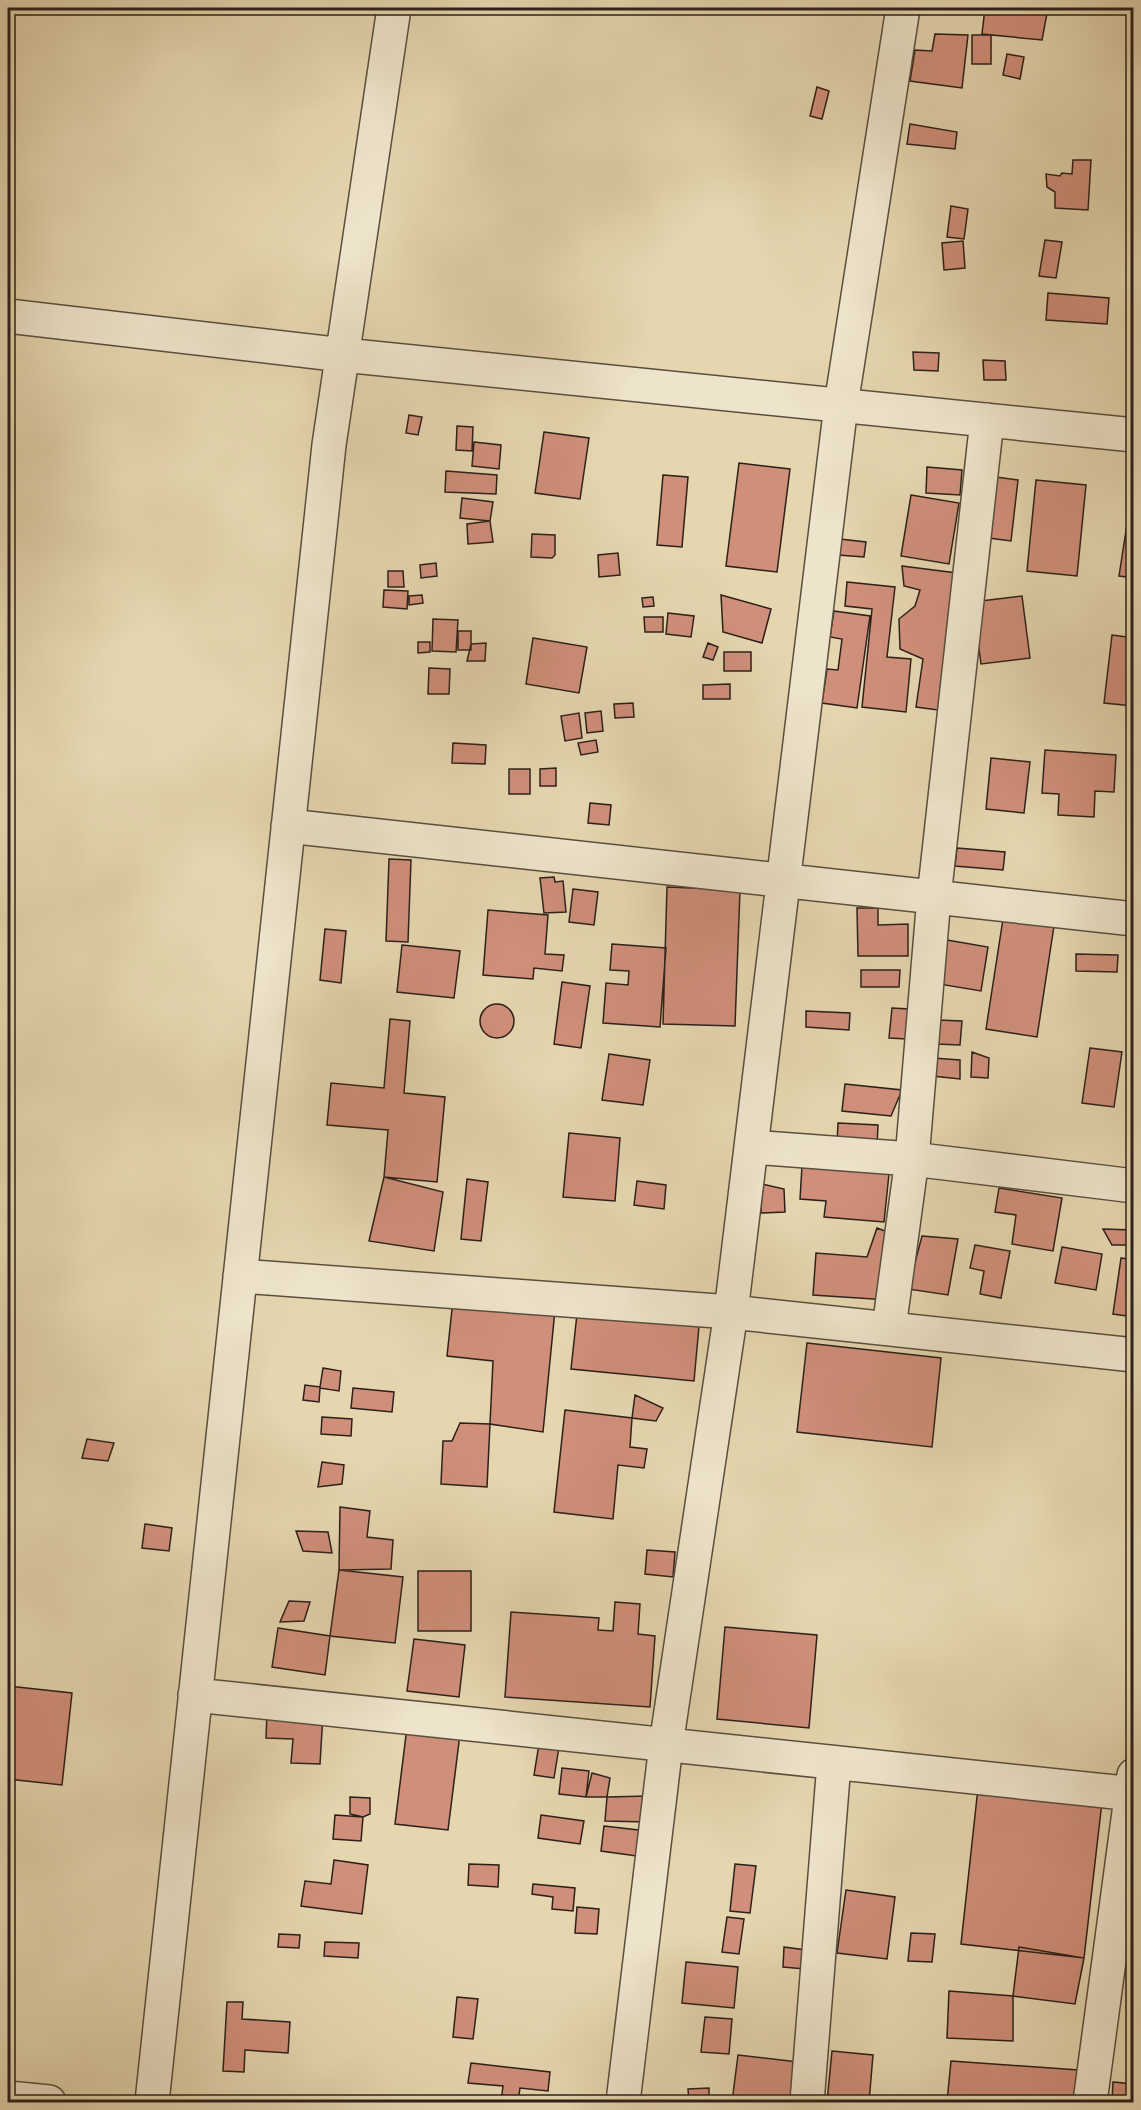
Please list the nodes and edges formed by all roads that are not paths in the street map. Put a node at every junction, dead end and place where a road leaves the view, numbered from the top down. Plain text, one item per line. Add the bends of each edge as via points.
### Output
1 (394, 8) edge
2 (903, 8) edge
3 (8, 316) edge
4 (343, 355) junction
5 (841, 405) junction
6 (987, 420) junction
7 (1134, 435) edge
8 (288, 826) junction
9 (783, 881) junction
10 (934, 897) junction
11 (1134, 919) edge
12 (751, 1147) junction
13 (912, 1160) junction
14 (1134, 1186) edge
15 (240, 1276) junction
16 (731, 1312) junction
17 (889, 1328) junction
18 (1134, 1355) edge
19 (195, 1695) junction
20 (666, 1745) junction
21 (834, 1762) junction
22 (1133, 1788) edge
23 (8, 2098) edge
24 (49, 2103) edge
25 (152, 2103) edge
26 (623, 2103) edge
27 (807, 2103) edge
28 (1090, 2103) edge

1 - 4 street
2 - 5 street
3 - 4 street
4 - 5 street
4 - 8 street via 329,445
5 - 6 street
5 - 9 street
6 - 7 street
6 - 10 street
8 - 9 street
8 - 15 street
9 - 10 street
9 - 12 street
10 - 11 street
10 - 13 street
12 - 13 street
12 - 16 street
13 - 14 street
13 - 17 street
15 - 16 street
15 - 19 street
16 - 17 street
16 - 20 street
17 - 18 street
19 - 20 street
19 - 25 street
20 - 21 street
20 - 26 street
21 - 22 street
21 - 27 street
22 - 28 street
23 - 24 street

